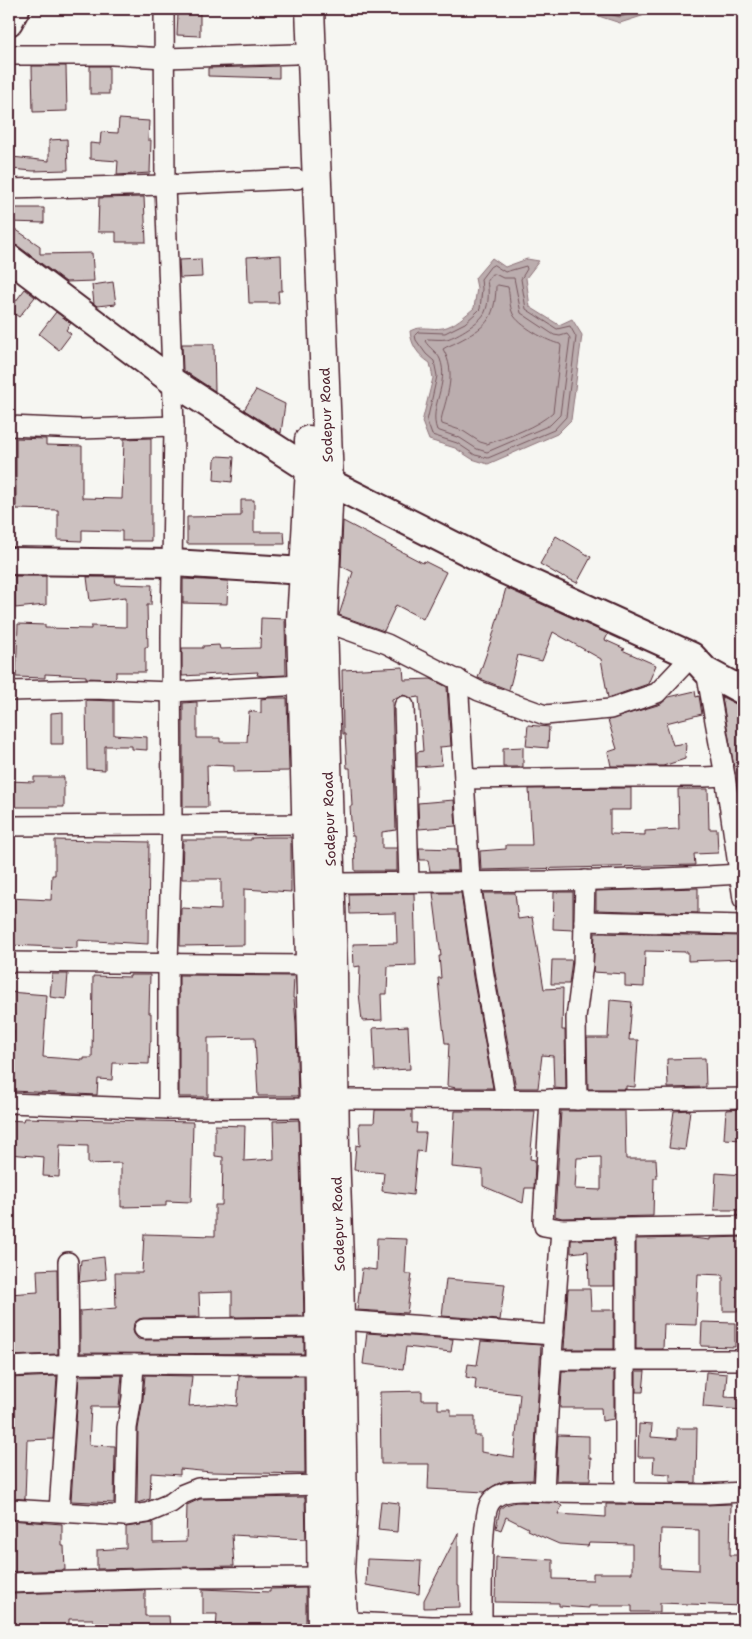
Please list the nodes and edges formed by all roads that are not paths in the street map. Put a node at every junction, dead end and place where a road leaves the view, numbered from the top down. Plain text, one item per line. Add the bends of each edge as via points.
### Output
1 (16, 9) edge
2 (164, 9) edge
3 (294, 9) edge
4 (310, 9) edge
5 (9, 22) edge
6 (295, 54) junction
7 (9, 56) edge
8 (165, 58) junction
9 (298, 178) junction
10 (165, 185) junction
11 (9, 189) edge
12 (9, 258) edge
13 (172, 381) junction
14 (9, 426) edge
15 (174, 426) junction
16 (319, 475) junction
17 (9, 560) edge
18 (173, 562) junction
19 (304, 572) junction
20 (323, 622) junction
21 (699, 663) junction
22 (458, 679) junction
23 (302, 685) junction
24 (9, 691) edge
25 (743, 691) edge
26 (171, 692) junction
27 (404, 706) dead end
28 (725, 776) junction
29 (464, 779) junction
30 (306, 824) junction
31 (172, 825) junction
32 (9, 826) edge
33 (740, 874) junction
34 (585, 880) junction
35 (409, 882) junction
36 (470, 883) junction
37 (331, 884) junction
38 (743, 899) edge
39 (584, 921) junction
40 (743, 925) edge
41 (9, 962) edge
42 (168, 964) junction
43 (310, 965) junction
44 (743, 1098) edge
45 (506, 1099) junction
46 (550, 1099) junction
47 (577, 1100) junction
48 (9, 1102) edge
49 (324, 1104) junction
50 (168, 1109) junction
51 (743, 1226) edge
52 (561, 1229) junction
53 (625, 1229) junction
54 (68, 1262) dead end
55 (330, 1324) junction
56 (144, 1329) dead end
57 (554, 1335) junction
58 (552, 1360) junction
59 (626, 1360) junction
60 (743, 1360) edge
61 (69, 1364) junction
62 (134, 1364) junction
63 (320, 1365) junction
64 (9, 1367) edge
65 (321, 1485) junction
66 (544, 1492) junction
67 (743, 1492) edge
68 (625, 1493) junction
69 (9, 1509) edge
70 (59, 1511) junction
71 (125, 1516) junction
72 (322, 1577) junction
73 (9, 1583) edge
74 (743, 1624) edge
75 (333, 1626) edge
76 (482, 1628) edge

1 - 5 street
2 - 8 street
3 - 6 main road
4 - 16 main road, Sodepur Road
6 - 8 street
6 - 9 main road
7 - 8 street
8 - 10 street
9 - 10 street
9 - 16 main road
10 - 11 street
10 - 13 street
12 - 13 street
13 - 15 street
13 - 16 street
14 - 15 street via 81,429
15 - 18 street
16 - 19 main road
16 - 20 main road, Sodepur Road
16 - 21 street via 501,569
17 - 18 street
18 - 19 street
18 - 26 street
19 - 23 main road
20 - 22 street via 387,644
20 - 37 main road, Sodepur Road
21 - 22 street via 657,693 610,709 545,715 479,691
21 - 25 street
21 - 28 street
22 - 29 street
23 - 26 street
23 - 30 main road
24 - 26 street via 93,689
26 - 31 street
27 - 35 street
28 - 29 street
28 - 33 street
29 - 36 street
30 - 31 street
30 - 43 main road
31 - 32 street
31 - 42 street
33 - 34 street
33 - 38 street
34 - 36 street
34 - 39 street
35 - 36 street
35 - 37 street
36 - 45 street
37 - 49 main road, Sodepur Road
39 - 40 street
39 - 47 street via 583,964 576,1018
41 - 42 street
42 - 43 street
42 - 50 street
43 - 49 main road
44 - 47 street
45 - 46 street
45 - 49 street
46 - 47 street
46 - 52 street via 543,1221 544,1226
48 - 50 street
49 - 50 street
49 - 55 main road
51 - 53 street
52 - 53 street
52 - 57 street
53 - 59 street
54 - 61 street
55 - 56 street
55 - 57 street
55 - 63 main road
55 - 75 main road via 343,1513
57 - 58 street
58 - 59 street
58 - 66 street
59 - 60 street
59 - 68 street
61 - 62 street
61 - 64 street
61 - 70 street
62 - 63 street
62 - 71 street via 127,1428
63 - 65 main road
65 - 71 street via 198,1488 171,1504 147,1513
65 - 72 main road
66 - 68 street
66 - 76 street via 514,1491 500,1495 490,1503 485,1522
67 - 68 street
69 - 70 street
70 - 71 street
72 - 73 street
72 - 75 main road
74 - 76 street
75 - 76 street

